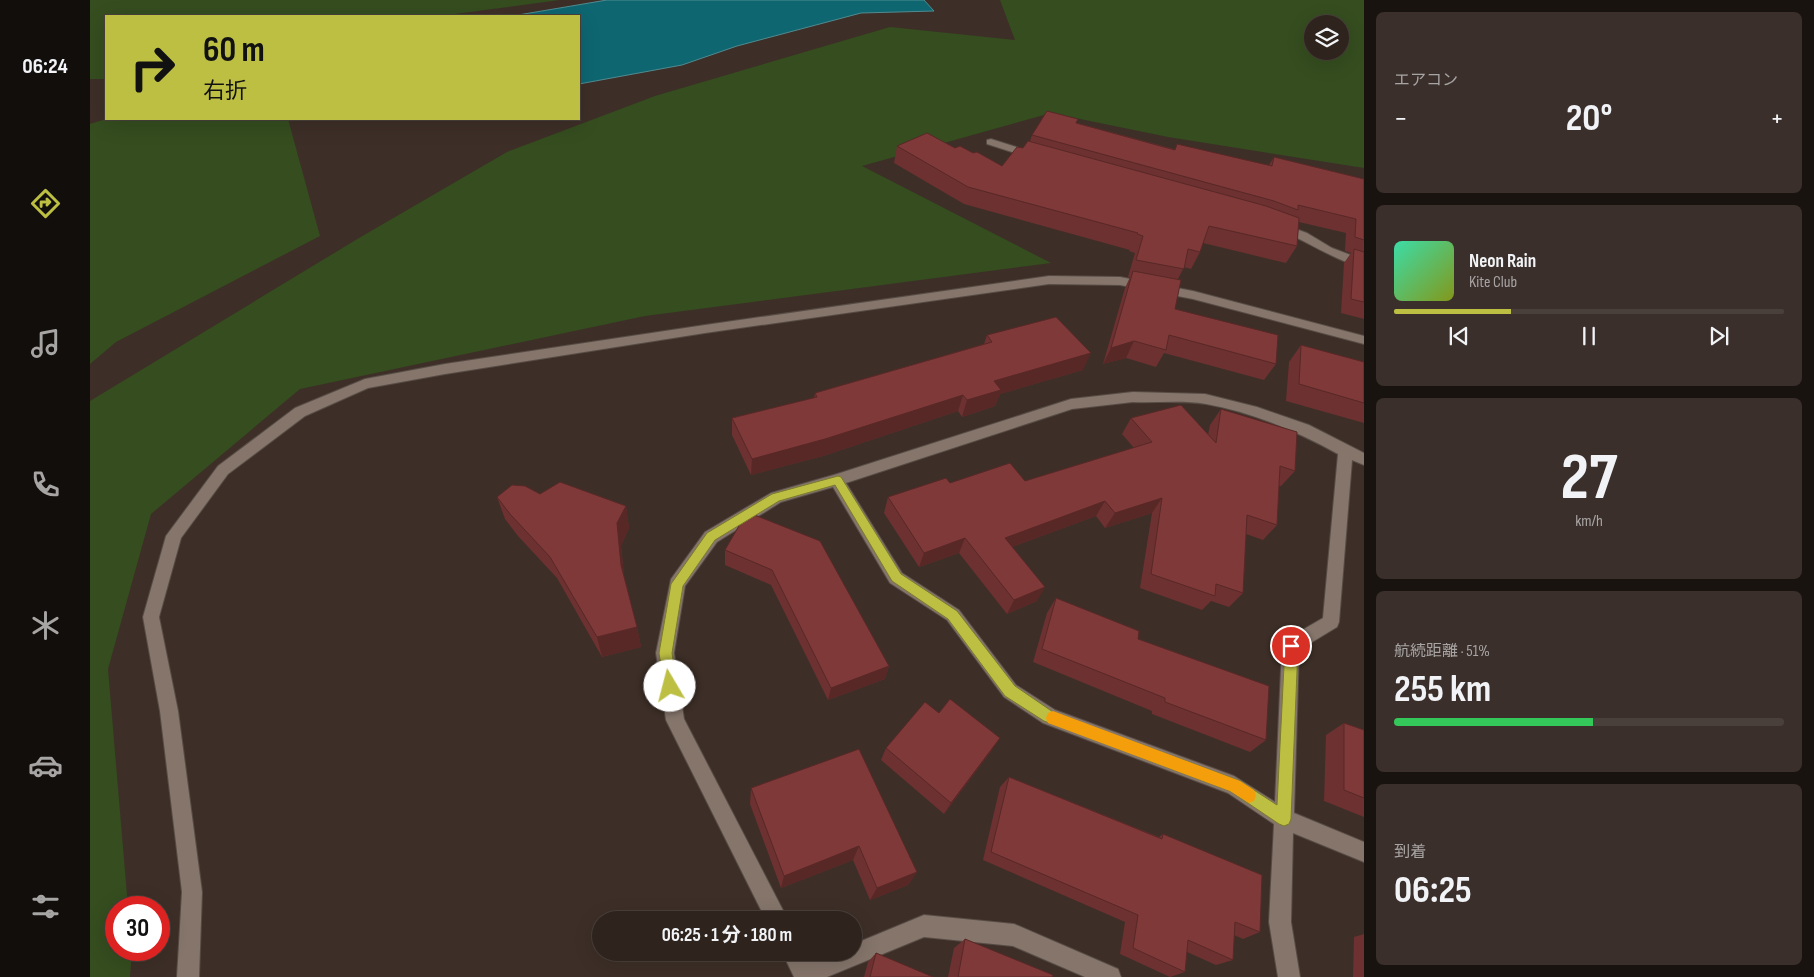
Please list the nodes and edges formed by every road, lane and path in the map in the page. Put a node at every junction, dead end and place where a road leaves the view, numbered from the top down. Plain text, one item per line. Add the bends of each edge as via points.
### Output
1 (991, 142) dead end
2 (1046, 159) edge
3 (1270, 222) edge
4 (1364, 264) edge
5 (1364, 340) edge
6 (1345, 451) junction
7 (1364, 460) edge
8 (838, 480) junction
9 (1284, 819) junction
10 (1364, 852) edge
11 (771, 911) edge
12 (798, 961) edge
13 (805, 976) edge
14 (188, 977) edge
15 (1110, 977) edge
16 (1289, 977) edge

1 - 2 street
3 - 4 street via 1303,235 1328,251
5 - 14 street via 1193,295 1120,281 1049,280 445,369 365,384 300,412 223,470 174,536 151,617 170,710 192,892
6 - 7 street
6 - 8 street via 1304,429 1258,412 1205,399 1133,397 1071,404
6 - 9 street via 1331,622 1291,646
8 - 9 street via 896,578 953,615 1010,691 1049,717 1234,786
8 - 11 street via 776,497 711,537 678,584 665,653 675,720
9 - 10 street
9 - 16 street via 1280,922
12 - 13 street
13 - 15 street via 924,926 1014,935

